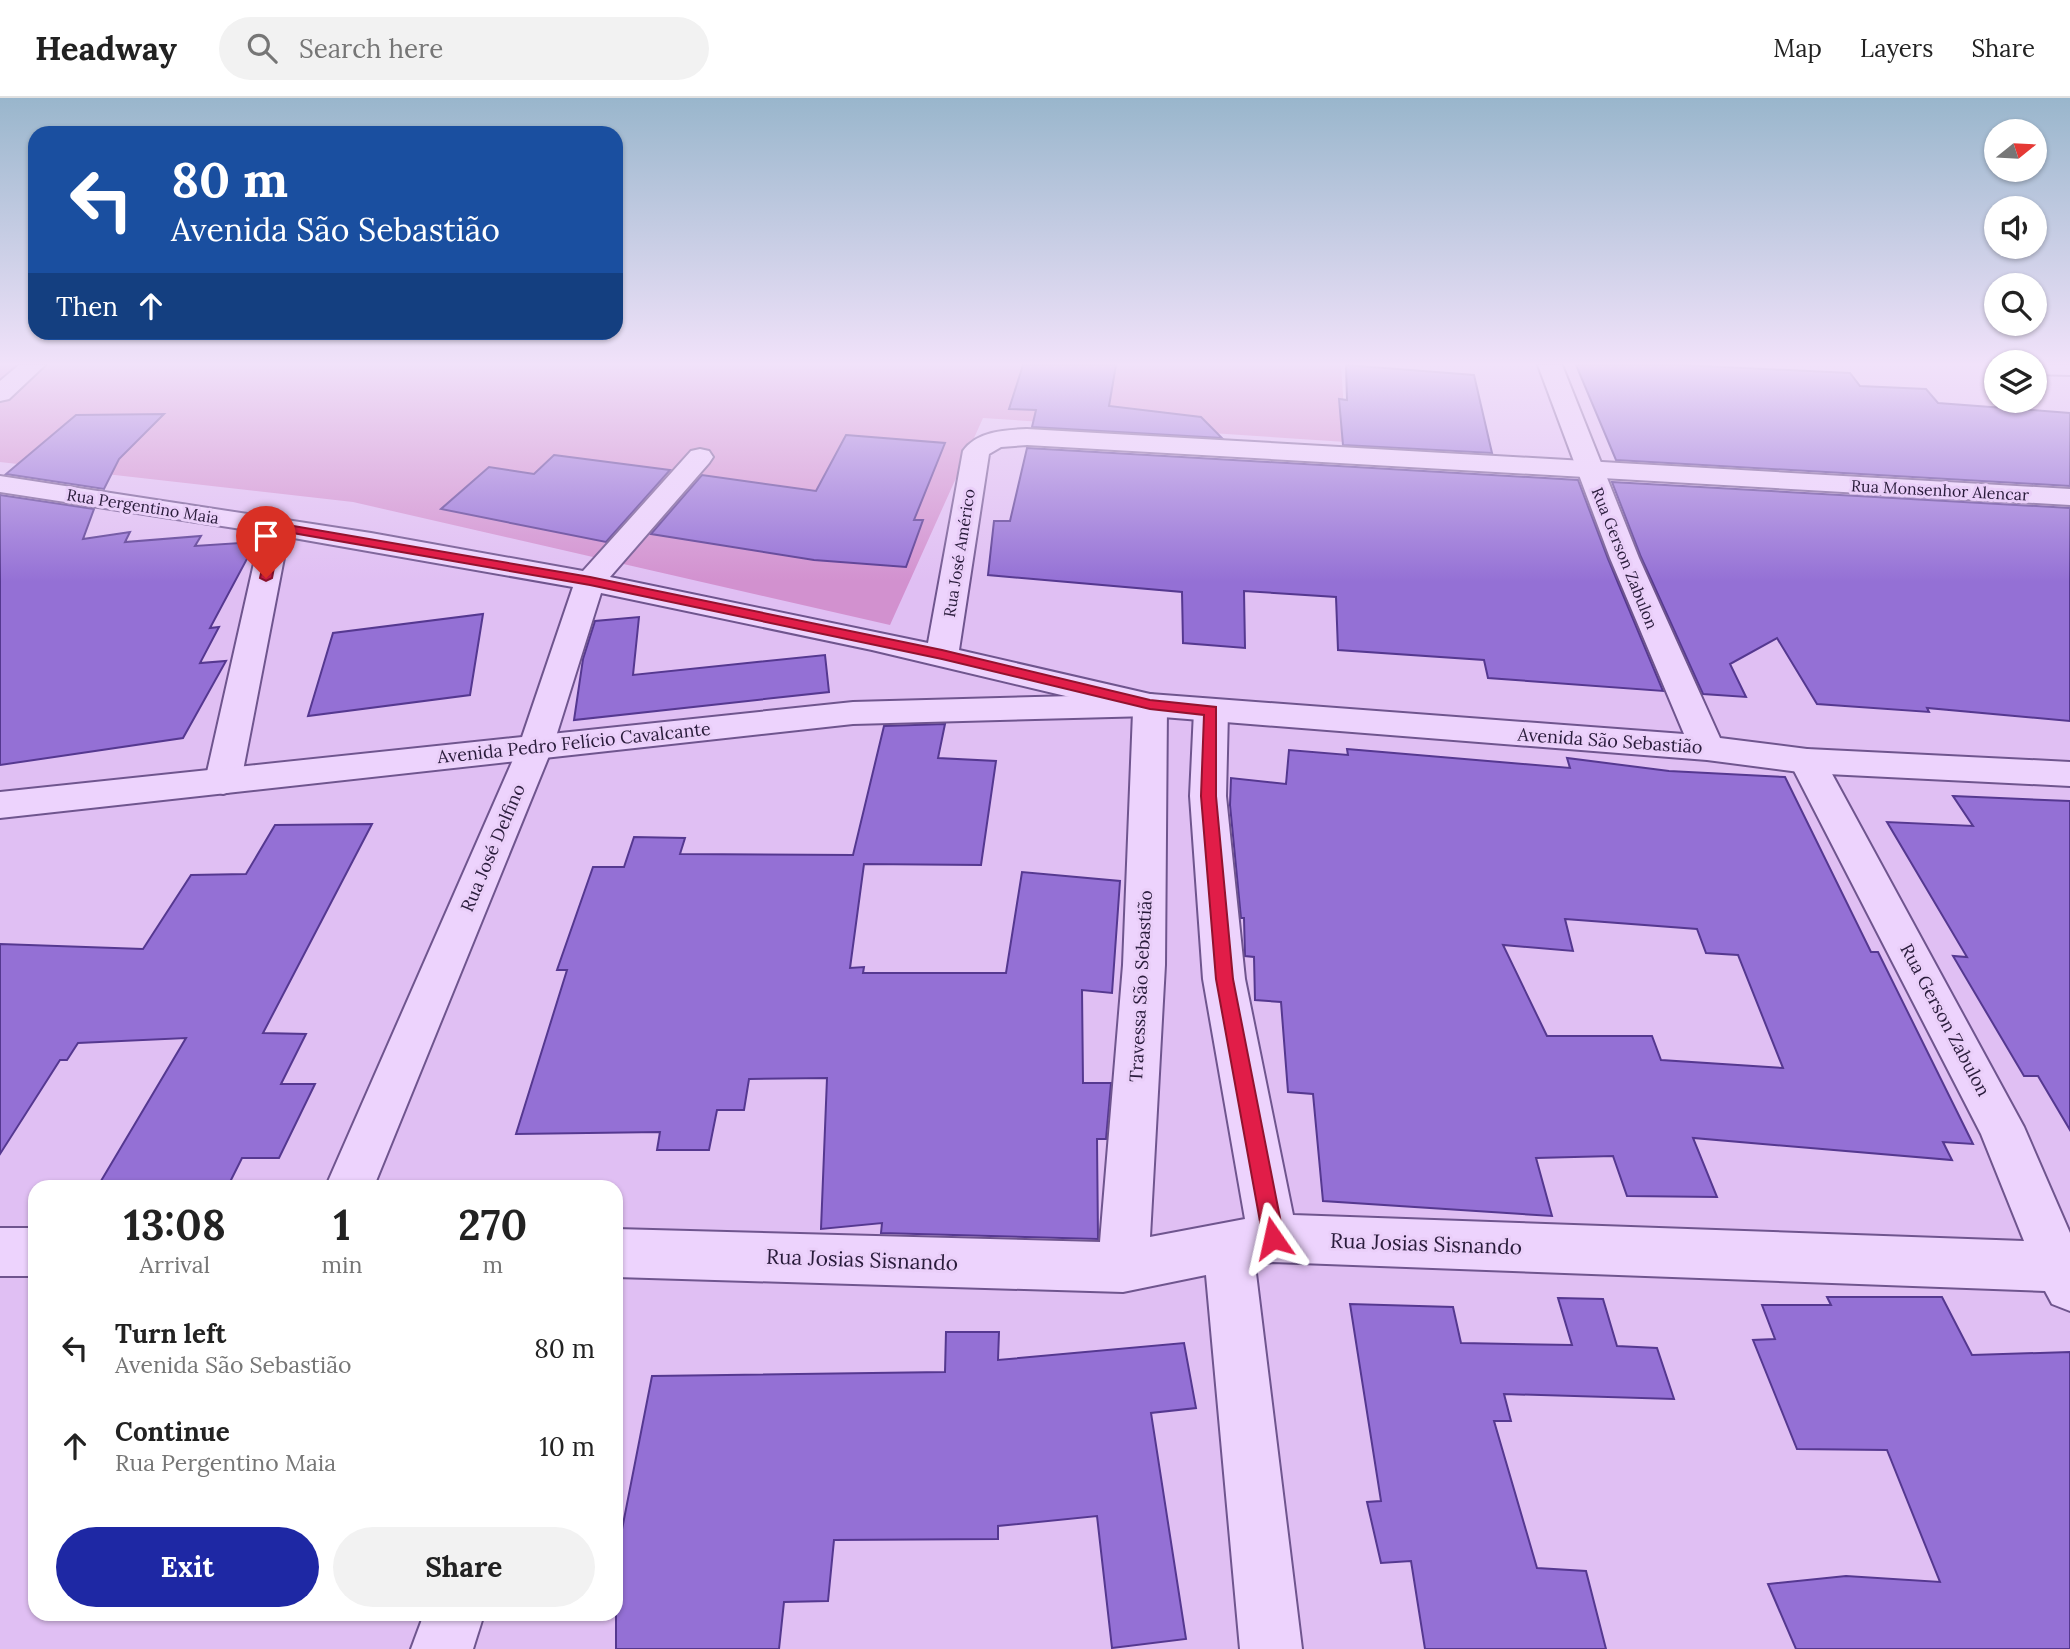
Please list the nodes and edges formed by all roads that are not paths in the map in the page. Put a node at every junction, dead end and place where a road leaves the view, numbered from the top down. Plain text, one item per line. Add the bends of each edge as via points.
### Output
1 (1024, 437) edge
2 (1033, 437) edge
3 (1577, 437) edge
4 (975, 451) joint
5 (700, 457) dead end
6 (1589, 470) junction
7 (0, 484) edge
8 (2070, 497) edge
9 (276, 527) junction
10 (590, 581) junction
11 (942, 654) junction
12 (1150, 705) junction
13 (1211, 711) junction
14 (536, 746) junction
15 (1707, 748) junction
16 (1807, 761) junction
17 (2070, 774) edge
18 (223, 781) junction
19 (0, 805) edge
20 (353, 1180) edge
21 (1251, 1243) junction
22 (0, 1252) edge
23 (28, 1252) edge
24 (623, 1253) edge
25 (1123, 1267) junction
26 (2067, 1273) edge
27 (452, 1621) edge
28 (442, 1649) edge
29 (1271, 1649) edge

1 - 4 street, Rua Monsenhor Alencar via 985,442
2 - 6 street, Rua Monsenhor Alencar
3 - 6 street, Rua Gerson Zabulon
4 - 11 street, Rua José Américo
5 - 10 street, Rua José Delfino
6 - 8 street, Rua Monsenhor Alencar
6 - 15 street, Rua Gerson Zabulon
7 - 9 street, Rua Pergentino Maia
9 - 10 street, Rua Pergentino Maia
9 - 18 street
10 - 11 street, Rua Pergentino Maia
10 - 14 street, Rua José Delfino
11 - 12 street, Rua Pergentino Maia
12 - 13 street, Avenida São Sebastião
12 - 14 street, Avenida Pedro Felício Cavalcante via 853,713
12 - 25 street, Travessa São Sebastião via 1144,965
13 - 15 street, Avenida São Sebastião
13 - 21 street via 1208,796
14 - 18 street, Avenida Pedro Felício Cavalcante
14 - 20 street, Rua José Delfino
15 - 16 street, Avenida São Sebastião
16 - 17 street, Avenida São Sebastião
16 - 26 street, Rua Gerson Zabulon via 2001,1127
18 - 19 street, Avenida Pedro Felício Cavalcante
21 - 25 street, Rua Josias Sisnando
21 - 26 street, Rua Josias Sisnando
21 - 29 street
22 - 23 street
24 - 25 street, Rua Josias Sisnando
27 - 28 street

